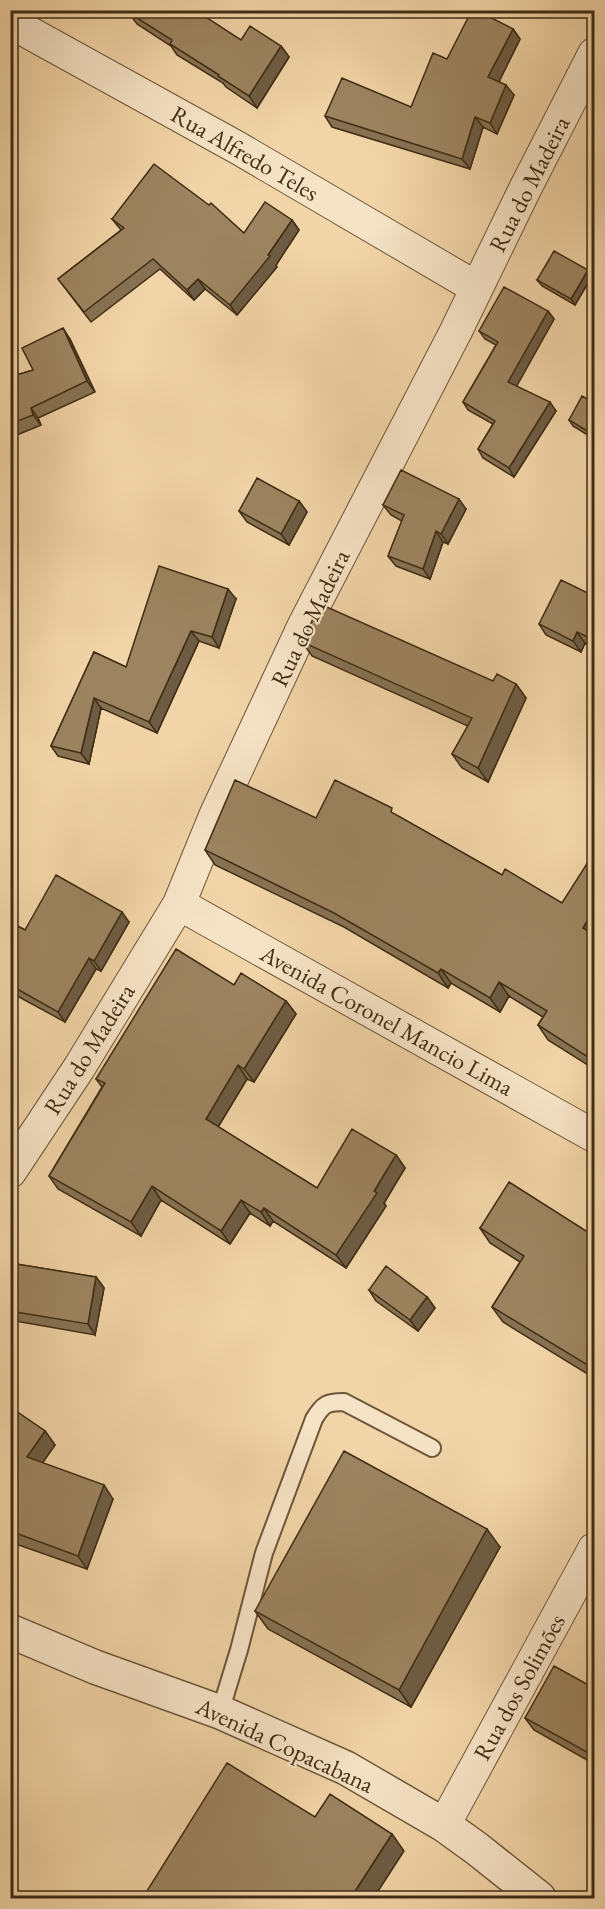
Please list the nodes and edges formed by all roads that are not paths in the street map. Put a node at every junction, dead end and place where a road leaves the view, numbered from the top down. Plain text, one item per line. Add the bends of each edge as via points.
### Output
1 (10, 22) edge
2 (594, 54) edge
3 (477, 288) junction
4 (179, 904) junction
5 (594, 1136) edge
6 (10, 1172) edge
7 (432, 1448) dead end
8 (594, 1549) edge
9 (10, 1631) edge
10 (220, 1712) junction
11 (444, 1825) junction
12 (539, 1899) edge

1 - 3 street, Rua Alfredo Teles via 238,148
2 - 3 street, Rua do Madeira
3 - 4 street, Rua do Madeira via 304,625 215,816
4 - 5 street, Avenida Coronel Mancio Lima
4 - 6 street, Rua do Madeira
7 - 10 lane via 344,1402 329,1402 320,1409 264,1553
8 - 11 street, Rua dos Solimões
9 - 10 street, Avenida Copacabana
10 - 11 street, Avenida Copacabana via 346,1768
11 - 12 street, Avenida Copacabana

